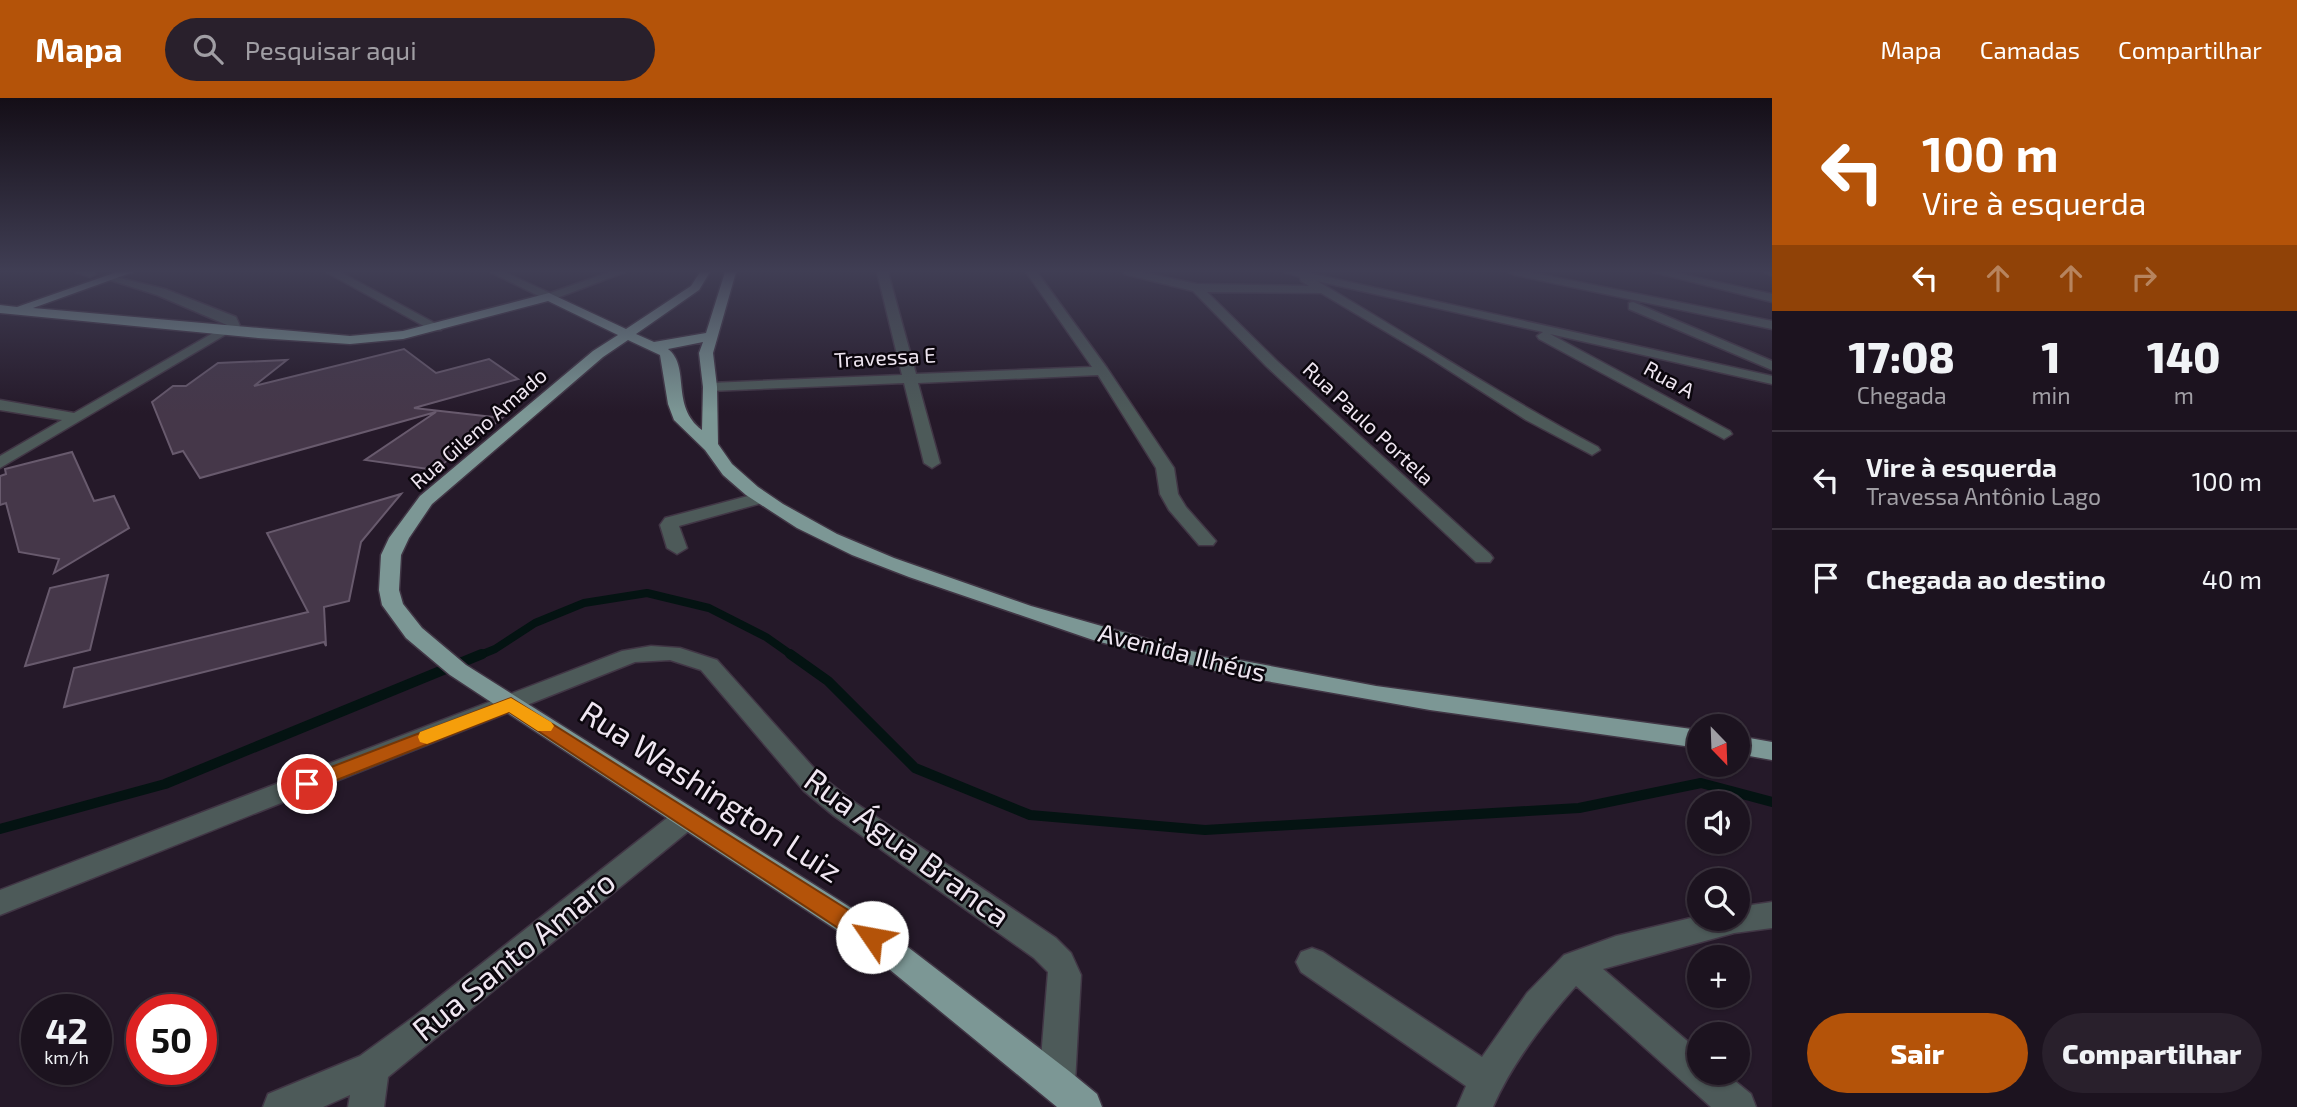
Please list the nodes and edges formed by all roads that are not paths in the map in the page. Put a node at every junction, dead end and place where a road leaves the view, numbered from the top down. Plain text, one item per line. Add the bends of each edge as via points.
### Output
1 (107, 319) edge
2 (230, 319) edge
3 (422, 319) edge
4 (466, 319) edge
5 (593, 319) edge
6 (649, 319) edge
7 (716, 319) edge
8 (895, 319) edge
9 (1065, 319) edge
10 (1227, 319) edge
11 (1372, 319) edge
12 (1500, 319) edge
13 (1664, 319) edge
14 (1743, 319) edge
15 (1521, 324) junction
16 (1772, 325) edge
17 (436, 327) junction
18 (229, 331) junction
19 (625, 335) junction
20 (711, 336) junction
21 (650, 347) junction
22 (598, 354) junction
23 (1772, 366) edge
24 (1102, 371) junction
25 (911, 378) junction
26 (1772, 380) edge
27 (710, 387) junction
28 (0, 405) edge
29 (76, 418) junction
30 (1724, 434) dead end
31 (710, 444) junction
32 (1592, 450) dead end
33 (0, 463) edge
34 (932, 463) dead end
35 (763, 497) junction
36 (1206, 541) dead end
37 (677, 548) dead end
38 (1483, 558) dead end
39 (389, 575) joint
40 (511, 705) junction
41 (1687, 737) edge
42 (1750, 747) edge
43 (1772, 751) edge
44 (686, 818) junction
45 (0, 903) edge
46 (1772, 915) edge
47 (1312, 962) dead end
48 (1575, 965) junction
49 (372, 1068) junction
50 (1057, 1083) junction
51 (1481, 1093) edge
52 (281, 1107) edge
53 (366, 1107) edge
54 (1084, 1107) edge
55 (1738, 1107) edge

1 - 18 main road
2 - 18 street via 234,326
3 - 17 street
4 - 17 main road
5 - 19 main road, Avenida Ilhéus
6 - 19 main road
7 - 20 main road
8 - 25 street
9 - 24 street
10 - 38 street, Rua Paulo Portela
11 - 32 street
12 - 15 street
13 - 23 street
14 - 16 street
15 - 26 street
15 - 30 street, Rua A
17 - 18 main road via 377,338 326,339
18 - 29 street
19 - 21 main road, Avenida Ilhéus
19 - 22 main road, Rua Gileno Amado
20 - 21 main road
20 - 27 main road via 706,353
21 - 22 main road
21 - 31 main road, Avenida Ilhéus via 666,353 670,361 683,422
22 - 39 main road, Rua Gileno Amado via 426,500 399,537
24 - 25 street, Travessa E
24 - 36 street via 1165,468 1169,494 1178,510
25 - 27 street, Travessa E
25 - 34 street
27 - 31 main road
28 - 29 street
29 - 33 street
31 - 35 main road, Avenida Ilhéus via 728,471
35 - 37 street via 672,522 669,525
35 - 41 main road, Avenida Ilhéus via 802,523 878,559 1117,640 1279,677
39 - 40 main road, Rua Washington Luiz via 393,605 414,633
40 - 44 main road, Rua Washington Luiz
40 - 45 street, Rua Água Branca
40 - 50 street, Rua Água Branca via 630,656 672,652 709,665 813,784 1060,962 1065,975
42 - 43 main road
44 - 49 street, Rua Santo Amaro
44 - 50 main road, Rua Washington Luiz via 872,937
46 - 48 street via 1734,920
47 - 51 street
48 - 51 street via 1539,1004
48 - 55 street
49 - 52 street, Rua Santo Amaro
49 - 53 street
50 - 54 main road, Rua Washington Luiz

